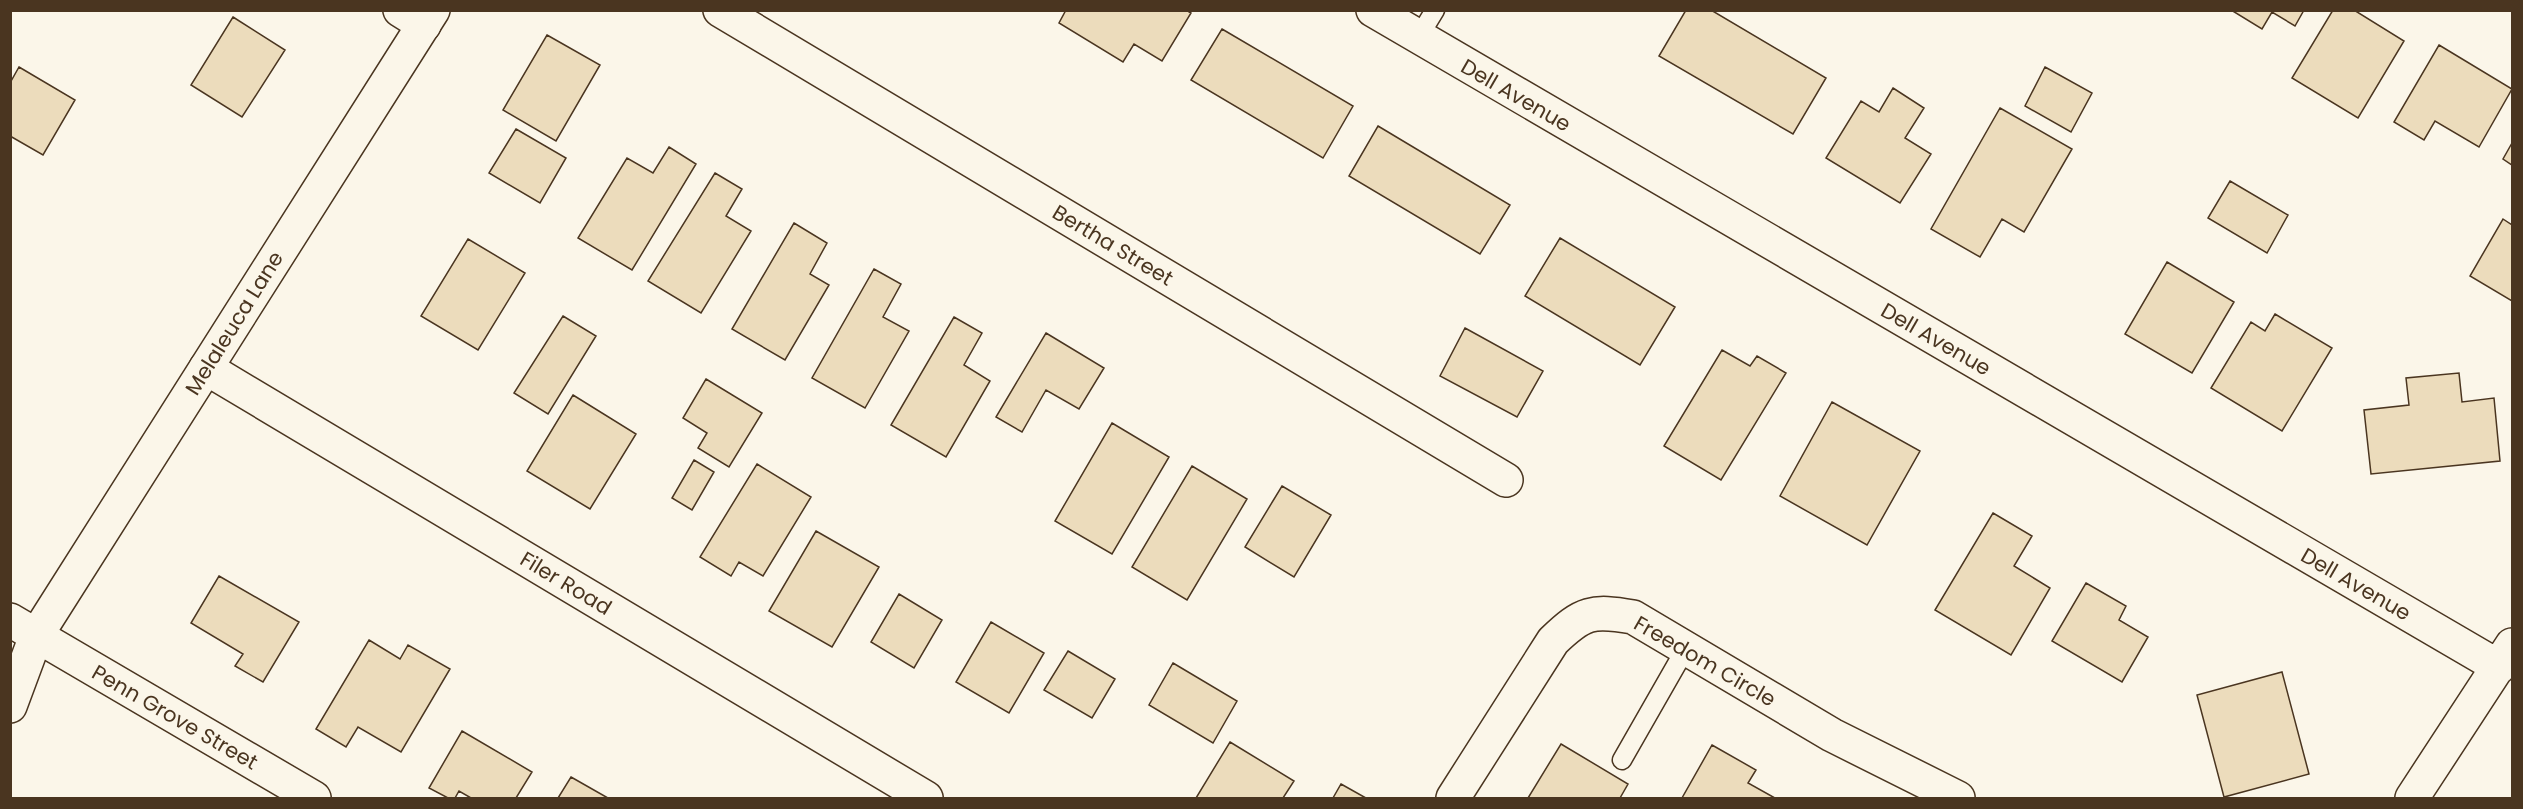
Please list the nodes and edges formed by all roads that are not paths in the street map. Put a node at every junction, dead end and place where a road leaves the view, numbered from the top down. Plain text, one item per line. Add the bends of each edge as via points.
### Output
1 (720, 10) edge
2 (1373, 10) edge
3 (1435, 10) edge
4 (419, 15) edge
5 (1418, 38) junction
6 (206, 368) junction
7 (1506, 480) dead end
8 (23, 628) edge
9 (1686, 648) junction
10 (2506, 656) edge
11 (10, 657) edge
12 (10, 706) edge
13 (1622, 760) dead end
14 (314, 798) edge
15 (926, 798) edge
16 (1453, 798) edge
17 (1958, 798) edge
18 (2412, 798) edge

1 - 7 street, Bertha Street
2 - 5 street, Dell Avenue
3 - 5 lane
4 - 6 street, Melaleuca Lane
5 - 10 street, Dell Avenue
6 - 8 street, Melaleuca Lane
6 - 15 street, Filer Road
8 - 11 street, Melaleuca Lane
8 - 12 street, Melaleuca Lane
8 - 14 street, Penn Grove Street
9 - 13 lane
9 - 16 street, Freedom Circle via 1633,616 1602,612 1573,621 1553,641
9 - 17 street, Freedom Circle via 1832,735
10 - 18 street

